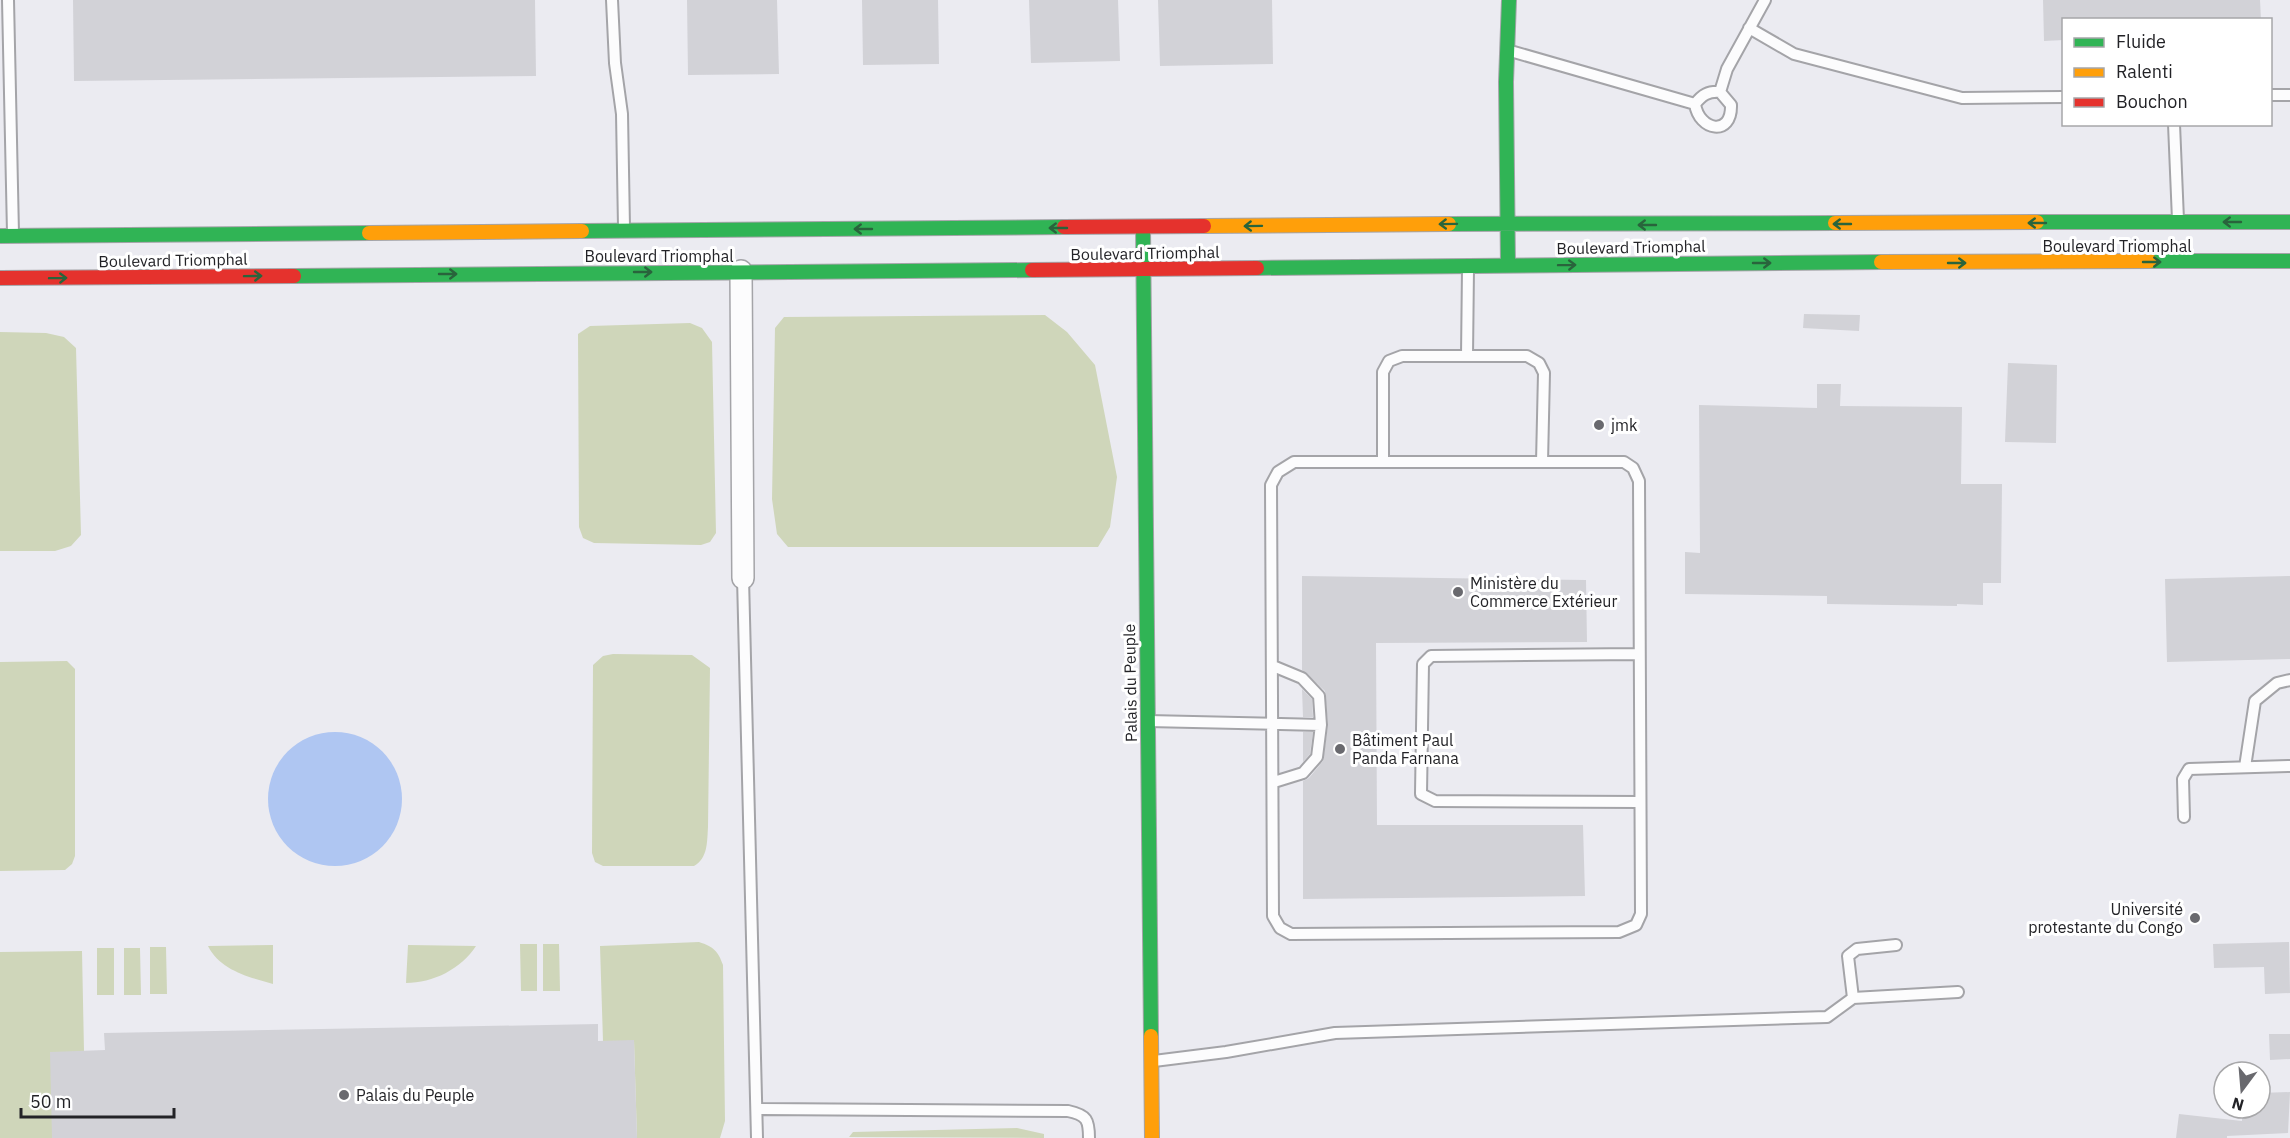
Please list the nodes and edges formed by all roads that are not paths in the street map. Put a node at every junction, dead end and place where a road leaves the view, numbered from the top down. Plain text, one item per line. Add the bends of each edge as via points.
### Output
1 (8, 0) edge
2 (612, 0) edge
3 (1509, 0) edge
4 (1765, 0) edge
5 (4, 15) edge
6 (1749, 28) junction
7 (1507, 50) junction
8 (4, 69) edge
9 (1716, 92) junction
10 (2272, 95) edge
11 (2290, 95) edge
12 (2062, 97) edge
13 (1695, 104) junction
14 (5, 121) edge
15 (2174, 126) edge
16 (2178, 222) junction
17 (2290, 222) edge
18 (1507, 223) junction
19 (1143, 227) junction
20 (624, 231) junction
21 (6, 236) edge
22 (2290, 261) edge
23 (1468, 266) junction
24 (1508, 266) junction
25 (1144, 269) junction
26 (741, 272) junction
27 (0, 278) edge
28 (1467, 356) junction
29 (1383, 462) junction
30 (1542, 462) junction
31 (743, 578) joint
32 (1639, 654) junction
33 (1273, 666) junction
34 (2290, 680) edge
35 (1147, 721) junction
36 (1273, 724) junction
37 (1321, 725) junction
38 (2290, 766) edge
39 (2245, 767) junction
40 (1274, 783) junction
41 (1640, 802) junction
42 (2184, 817) dead end
43 (1896, 945) dead end
44 (1958, 992) dead end
45 (1853, 998) junction
46 (1151, 1061) junction
47 (756, 1109) junction
48 (757, 1138) edge
49 (1089, 1138) edge
50 (1152, 1138) edge

1 - 5 lane
2 - 20 lane via 622,114
3 - 7 main road
4 - 6 lane
5 - 8 lane
6 - 9 lane
6 - 12 lane via 1794,54 1962,98
7 - 13 lane
7 - 18 main road
8 - 14 lane
9 - 13 lane via 1702,96
9 - 13 lane via 1731,105 1727,123 1720,127 1701,120
10 - 11 lane
14 - 21 lane
15 - 16 lane
17 -> 16 main road, Boulevard Triomphal
16 -> 18 main road, Boulevard Triomphal
18 -> 19 main road, Boulevard Triomphal
18 - 24 main road
19 -> 20 main road, Boulevard Triomphal
19 - 25 main road, Palais du Peuple
20 - 21 main road, Boulevard Triomphal
24 -> 22 main road, Boulevard Triomphal
23 - 24 main road, Boulevard Triomphal
23 - 25 main road, Boulevard Triomphal
23 - 28 lane
25 - 26 main road, Boulevard Triomphal
25 - 35 main road, Palais du Peuple
27 -> 26 main road, Boulevard Triomphal
26 - 31 street
28 - 29 lane via 1402,356 1389,361 1383,372
28 - 30 lane via 1527,356 1539,363 1544,373
29 - 30 lane
29 - 33 lane via 1294,462 1278,472 1271,485
30 - 32 lane via 1624,462 1633,468 1639,481
31 - 47 lane
32 - 41 lane
32 - 41 lane via 1431,656 1423,664 1421,794 1435,801
33 - 36 lane
33 - 37 lane via 1302,678 1319,696
34 - 39 lane via 2277,683 2255,701
35 - 36 lane
35 - 46 main road, Palais du Peuple
36 - 37 lane
36 - 40 lane
37 - 40 lane via 1317,757 1303,773
38 - 39 lane
39 - 42 lane via 2189,769 2183,779
40 - 41 lane via 1273,916 1280,928 1292,934 1619,932 1636,925 1641,914
43 - 45 lane via 1857,950 1848,956
44 - 45 lane
45 - 46 lane via 1827,1017 1335,1033
46 - 50 main road, Palais du Peuple
47 - 48 lane
47 - 49 lane via 1068,1111 1080,1113 1086,1119

